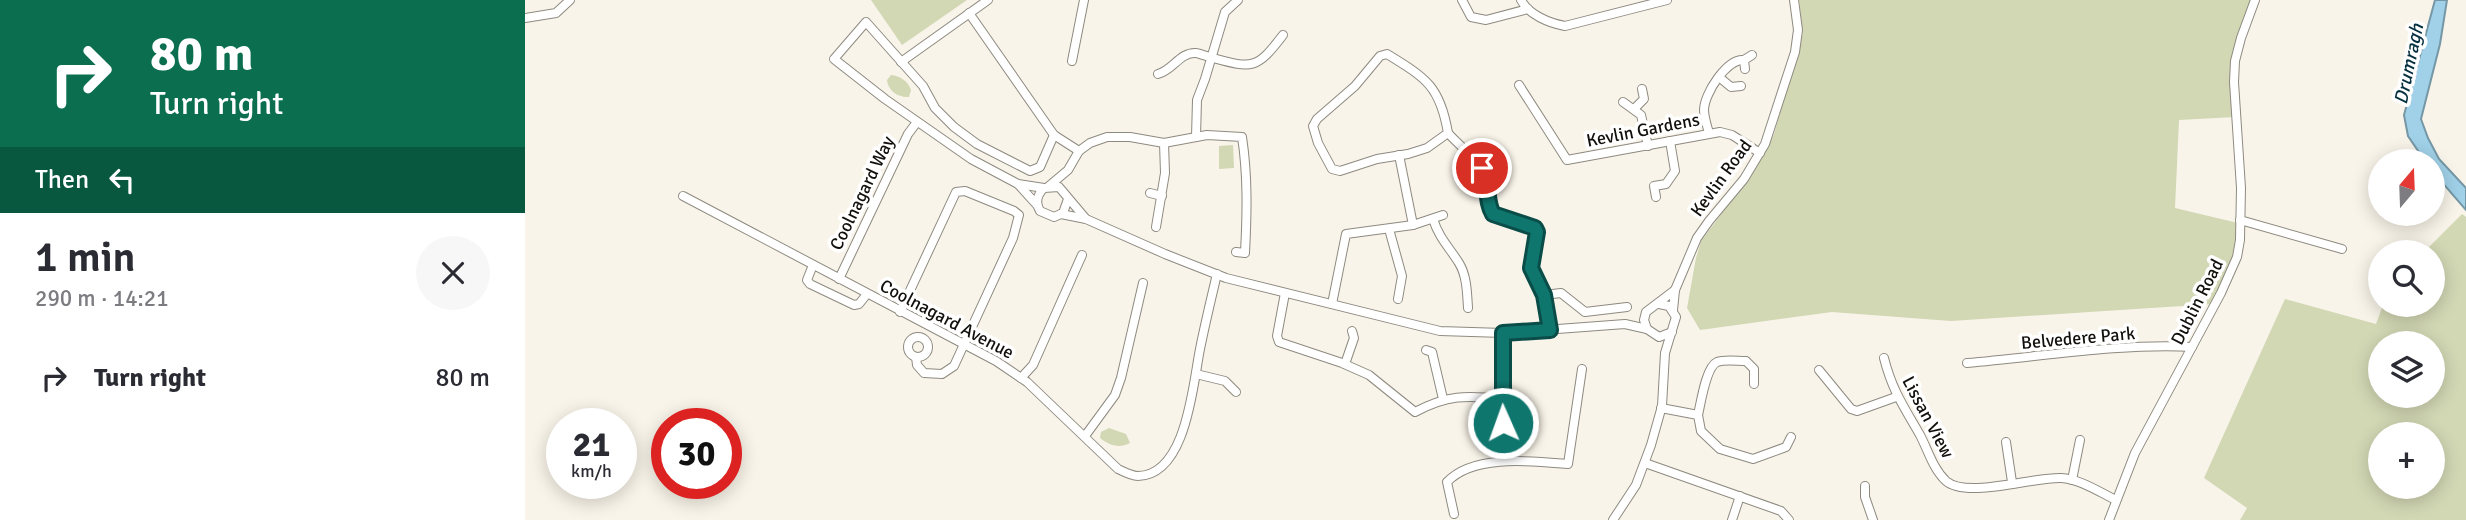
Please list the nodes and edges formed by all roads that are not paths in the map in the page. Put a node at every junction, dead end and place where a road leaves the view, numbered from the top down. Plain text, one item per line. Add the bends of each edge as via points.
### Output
1 (570, 0) edge
2 (988, 0) edge
3 (1084, 0) edge
4 (1238, 0) edge
5 (1462, 0) edge
6 (1521, 0) edge
7 (1667, 0) edge
8 (1794, 0) edge
9 (2255, 0) edge
10 (1528, 9) junction
11 (969, 13) junction
12 (525, 18) edge
13 (1283, 35) dead end
14 (1752, 55) dead end
15 (1211, 58) junction
16 (1072, 61) dead end
17 (901, 62) junction
18 (1158, 74) dead end
19 (1719, 77) junction
20 (1519, 85) dead end
21 (1741, 86) dead end
22 (1642, 89) dead end
23 (1623, 102) dead end
24 (1634, 109) junction
25 (917, 122) junction
26 (1448, 133) junction
27 (1709, 133) junction
28 (1054, 135) junction
29 (1196, 137) junction
30 (1670, 142) junction
31 (1164, 143) junction
32 (1648, 146) junction
33 (1079, 151) junction
34 (1761, 153) junction
35 (1399, 155) junction
36 (1068, 170) junction
37 (1018, 184) junction
38 (1047, 187) junction
39 (1150, 193) dead end
40 (683, 196) dead end
41 (1067, 196) junction
42 (1162, 196) junction
43 (1656, 197) dead end
44 (1038, 207) junction
45 (1061, 215) junction
46 (1443, 215) dead end
47 (1086, 219) junction
48 (1433, 219) junction
49 (2240, 220) junction
50 (1413, 225) junction
51 (1156, 227) dead end
52 (1389, 229) junction
53 (2342, 249) dead end
54 (1236, 252) dead end
55 (1083, 255) dead end
56 (813, 265) junction
57 (1217, 274) junction
58 (839, 279) junction
59 (1143, 283) dead end
60 (1675, 290) junction
61 (867, 293) junction
62 (1285, 293) junction
63 (1544, 295) junction
64 (1398, 299) dead end
65 (1332, 304) junction
66 (1659, 304) junction
67 (1468, 307) dead end
68 (1627, 307) dead end
69 (1673, 310) junction
70 (900, 312) junction
71 (1645, 314) junction
72 (1625, 324) junction
73 (1647, 329) junction
74 (1550, 330) junction
75 (1352, 331) dead end
76 (1671, 332) junction
77 (1503, 333) junction
78 (1659, 337) junction
79 (964, 345) junction
80 (2192, 348) junction
81 (1426, 350) dead end
82 (1665, 353) junction
83 (916, 357) dead end
84 (1884, 358) dead end
85 (1968, 363) dead end
86 (1345, 364) junction
87 (1582, 369) dead end
88 (1819, 370) dead end
89 (1196, 374) junction
90 (1021, 378) junction
91 (1754, 384) dead end
92 (1236, 392) dead end
93 (1896, 397) junction
94 (1443, 399) junction
95 (1502, 399) junction
96 (1661, 408) junction
97 (1697, 415) junction
98 (1085, 436) junction
99 (1791, 437) dead end
100 (2080, 440) dead end
101 (2006, 442) dead end
102 (1512, 460) junction
103 (1645, 463) junction
104 (2072, 480) junction
105 (2013, 482) junction
106 (1865, 486) dead end
107 (1740, 496) junction
108 (2116, 500) junction
109 (1454, 514) dead end
110 (1613, 520) edge
111 (1732, 520) edge
112 (1789, 520) edge
113 (1873, 520) edge
114 (2109, 520) edge

1 - 12 street via 556,13
2 - 11 street
3 - 16 street
4 - 15 street via 1225,12
5 - 10 street via 1471,17 1486,20
6 - 10 street
7 - 10 street via 1565,26 1550,24
8 - 34 street, Kevlin Road via 1795,52
9 - 49 street, Dublin Road via 2235,61
11 - 17 street
11 - 28 street
13 - 15 street via 1259,62 1248,67
14 - 19 street via 1744,65 1739,59 1730,62
15 - 18 street via 1184,55 1167,72
15 - 29 street via 1196,100
17 - 25 street via 866,22 834,59
17 - 28 street via 954,127 1030,171 1040,167
19 - 21 street via 1731,87
19 - 27 street via 1704,108
20 - 32 street, Kevlin Gardens via 1567,160
22 - 24 street via 1643,99
23 - 24 street
24 - 32 street via 1641,115
25 - 37 street
25 - 58 street, Coolnagard Way
26 - 35 street via 1427,148
26 - 35 street via 1435,90 1387,54 1380,57 1313,126 1332,169
26 - 63 street via 1482,168 1493,214 1535,228 1531,268
27 - 30 street, Kevlin Gardens
27 - 34 street, Kevlin Gardens via 1732,135
28 - 33 street
29 - 31 street
29 - 54 street via 1242,137 1248,206 1245,253
30 - 32 street, Kevlin Gardens
30 - 43 street via 1675,171 1666,184 1654,186
31 - 33 street via 1107,137
31 - 42 street
33 - 36 street
34 - 60 street, Kevlin Road via 1697,238
35 - 50 street
36 - 38 street
36 - 41 street
37 - 38 street
37 - 44 street
38 - 41 street via 1059,187
38 - 44 street via 1038,196
39 - 42 street
40 - 56 street, Coolnagard Avenue
41 - 45 street via 1067,209
41 - 47 street
42 - 51 street
44 - 45 street via 1049,217
45 - 47 street
46 - 48 street
47 - 57 street
48 - 50 street
48 - 67 street via 1460,264
49 - 53 street
49 - 80 street, Dublin Road via 2237,257
50 - 52 street
52 - 64 street via 1402,276
52 - 65 street via 1346,234
55 - 90 street via 1033,365
56 - 58 street, Coolnagard Avenue
56 - 61 street via 807,280 827,293 854,305
57 - 62 street
57 - 89 street, Coolnagard Avenue
58 - 61 street, Coolnagard Avenue
59 - 98 street via 1115,395
60 - 66 street, Kevlin Road
60 - 69 street, Kevlin Road
61 - 70 street, Coolnagard Avenue
62 - 65 street
62 - 86 street via 1279,342
63 - 68 street via 1561,293 1585,312
63 - 74 street
65 - 77 street via 1440,331
66 - 69 street
66 - 71 street
69 - 76 street via 1676,323
70 - 79 street, Coolnagard Avenue
70 - 79 street via 956,192 965,191 1014,211 1019,215 1016,229
71 - 72 street
71 - 73 street
72 - 73 street
72 - 74 street
73 - 78 street
74 - 77 street
75 - 86 street
76 - 78 street
76 - 82 street
77 - 95 street
78 - 82 street
79 - 83 street via 954,366 942,374 925,373
79 - 90 street, Coolnagard Avenue
80 - 85 street, Belvedere Park
80 - 108 street, Dublin Road
81 - 94 street via 1432,352
82 - 96 street
84 - 93 street, Lissan View
86 - 94 street via 1369,375 1415,412
87 - 102 street via 1567,464
88 - 93 street via 1851,409
89 - 92 street via 1225,381
89 - 98 street, Coolnagard Avenue via 1178,444 1149,475 1135,477 1118,469
90 - 98 street, Coolnagard Avenue
91 - 97 street via 1754,369 1746,360 1717,362 1711,366
93 - 105 street, Lissan View via 1945,480 1970,489
94 - 95 street via 1473,395
95 - 102 street
96 - 97 street
96 - 103 street
97 - 99 street via 1702,431 1720,449 1753,459 1786,447
100 - 104 street
101 - 105 street
102 - 109 street via 1453,475 1447,482
103 - 107 street
103 - 110 street
104 - 105 street, Lissan View
104 - 108 street, Lissan View
106 - 113 street
107 - 111 street
107 - 112 street via 1781,511
108 - 114 street, Dublin Road

